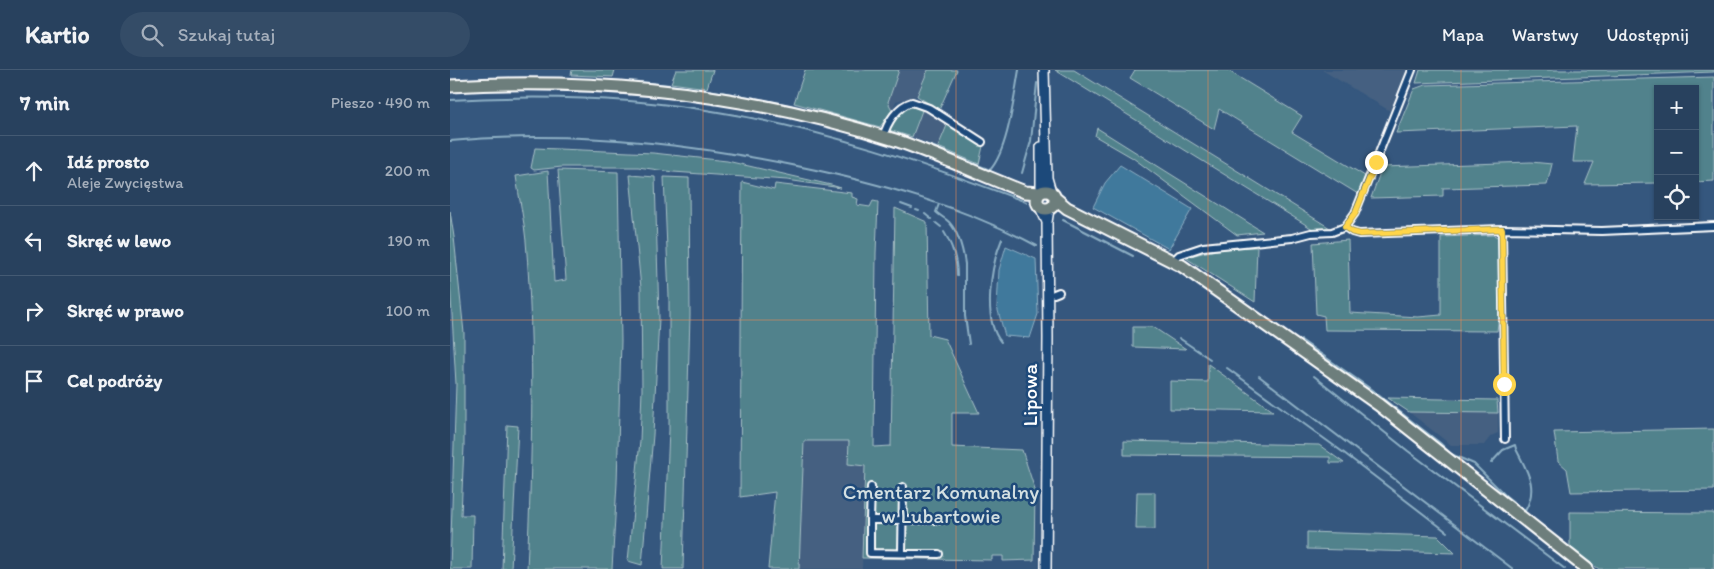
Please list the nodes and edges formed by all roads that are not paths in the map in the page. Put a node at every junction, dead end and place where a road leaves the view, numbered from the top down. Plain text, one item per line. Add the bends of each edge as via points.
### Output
1 (1412, 70) edge
2 (1044, 72) edge
3 (450, 86) edge
4 (883, 136) junction
5 (982, 142) dead end
6 (1046, 200) junction
7 (1714, 226) edge
8 (1345, 227) junction
9 (1502, 229) junction
10 (1172, 261) junction
11 (1505, 439) dead end
12 (871, 487) dead end
13 (903, 487) dead end
14 (870, 520) junction
15 (902, 520) junction
16 (940, 520) dead end
17 (902, 553) junction
18 (939, 554) dead end
19 (1046, 569) edge
20 (1587, 569) edge

1 - 8 street via 1355,214
2 - 6 street, Lipowa
3 - 4 highway via 535,83 662,90 779,109
4 - 5 street via 897,110 912,102 929,108
4 - 6 highway
6 - 10 highway
6 - 19 street, Lipowa
7 - 9 street via 1602,231
8 - 9 street via 1360,234
8 - 10 street via 1292,238 1203,248 1179,255
9 - 11 street
10 - 20 highway via 1379,406
12 - 14 street
13 - 15 street
14 - 15 street
14 - 17 street via 870,553
15 - 16 street
15 - 17 street
17 - 18 street

